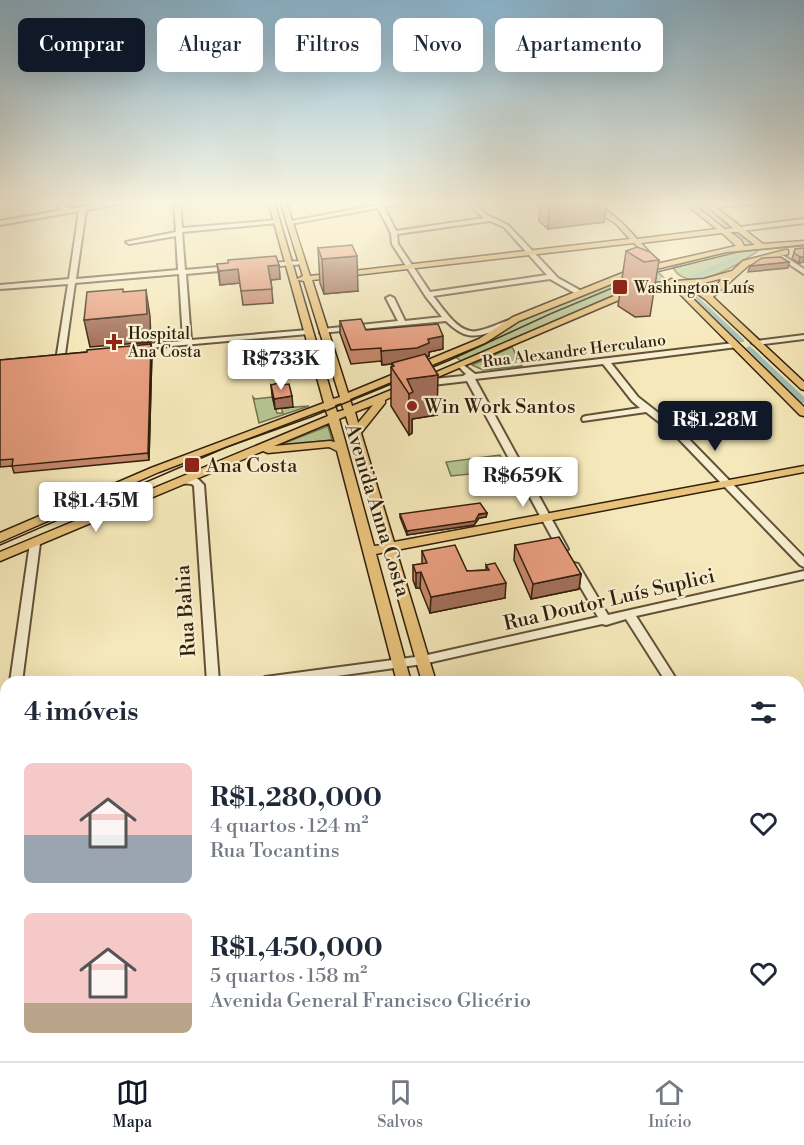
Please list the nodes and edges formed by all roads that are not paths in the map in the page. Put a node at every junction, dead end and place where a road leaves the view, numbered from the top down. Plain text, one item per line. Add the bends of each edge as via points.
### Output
1 (77, 251) edge
2 (181, 251) edge
3 (285, 251) edge
4 (298, 251) edge
5 (400, 251) edge
6 (526, 251) edge
7 (548, 251) edge
8 (644, 251) edge
9 (729, 251) edge
10 (762, 251) edge
11 (800, 251) edge
12 (528, 253) junction
13 (756, 260) junction
14 (302, 263) junction
15 (746, 263) junction
16 (289, 264) junction
17 (656, 264) junction
18 (674, 264) junction
19 (411, 266) junction
20 (800, 266) edge
21 (242, 267) edge
22 (254, 267) edge
23 (804, 272) edge
24 (182, 273) junction
25 (734, 273) junction
26 (725, 276) junction
27 (551, 277) junction
28 (307, 278) junction
29 (294, 280) junction
30 (72, 282) junction
31 (676, 285) junction
32 (0, 287) edge
33 (581, 293) junction
34 (430, 294) junction
35 (708, 297) junction
36 (390, 298) dead end
37 (447, 319) junction
38 (510, 322) junction
39 (403, 324) junction
40 (323, 331) junction
41 (309, 332) junction
42 (804, 337) edge
43 (187, 343) junction
44 (753, 343) junction
45 (736, 345) junction
46 (328, 346) junction
47 (130, 348) edge
48 (72, 353) edge
49 (61, 354) junction
50 (51, 355) edge
51 (440, 358) junction
52 (605, 361) junction
53 (461, 365) junction
54 (467, 378) junction
55 (417, 383) junction
56 (341, 387) junction
57 (372, 387) junction
58 (804, 387) edge
59 (344, 398) junction
60 (383, 398) junction
61 (328, 405) junction
62 (648, 409) junction
63 (804, 412) edge
64 (349, 413) junction
65 (586, 419) dead end
66 (333, 420) junction
67 (356, 433) junction
68 (261, 449) junction
69 (342, 449) junction
70 (804, 469) edge
71 (181, 481) junction
72 (726, 483) junction
73 (545, 518) junction
74 (4, 536) edge
75 (35, 543) junction
76 (389, 547) junction
77 (369, 551) junction
78 (0, 557) edge
79 (804, 563) edge
80 (804, 575) edge
81 (629, 615) junction
82 (606, 621) junction
83 (418, 661) junction
84 (398, 663) junction
85 (17, 676) edge
86 (213, 676) edge
87 (307, 676) edge
88 (402, 676) edge
89 (426, 676) edge
90 (668, 676) edge

1 - 30 street
2 - 24 street
3 - 16 main road, Avenida Anna Costa
4 - 14 main road, Avenida Anna Costa
5 - 19 street
6 - 12 street
7 - 12 main road
8 - 17 main road
9 - 18 main road
10 - 15 main road
11 - 13 main road
12 - 19 main road
12 - 27 street
13 - 15 main road
13 - 20 street via 783,258
14 - 16 street
14 - 28 main road, Avenida Anna Costa
15 - 25 main road
16 - 22 street
16 - 29 main road, Avenida Anna Costa
17 - 18 main road
17 - 31 main road
17 - 33 main road
18 - 26 main road via 670,270 682,278
19 - 28 main road
19 - 34 street
20 - 23 street
21 - 24 street
24 - 30 street
24 - 43 street
25 - 26 main road
25 - 35 main road
26 - 31 main road
27 - 33 street
27 - 34 street
28 - 29 main road
28 - 40 main road, Avenida Anna Costa
29 - 41 main road, Avenida Anna Costa
30 - 32 street
30 - 49 street
31 - 35 main road
31 - 45 main road
31 - 53 main road via 650,285
33 - 38 main road
34 - 37 street
35 - 44 main road
36 - 39 street
37 - 38 street via 471,335
37 - 39 street
38 - 51 main road via 487,338
39 - 40 street
40 - 46 main road, Avenida Anna Costa
41 - 43 street
41 - 46 main road via 320,333
41 - 61 main road, Avenida Anna Costa
42 - 44 street
43 - 47 street
44 - 45 main road
44 - 58 main road
45 - 52 street, Rua Alexandre Herculano
45 - 63 main road
46 - 56 main road, Avenida Anna Costa
48 - 49 street
49 - 50 street
51 - 53 main road
51 - 57 main road
52 - 54 street, Rua Alexandre Herculano
52 - 62 street via 635,399
53 - 54 street via 471,374
53 - 55 main road
54 - 55 street, Rua Alexandre Herculano
54 - 73 street
55 - 60 main road
56 - 57 main road
56 - 59 main road, Avenida Anna Costa
57 - 59 main road
59 - 61 main road
59 - 64 main road, Avenida Anna Costa
60 - 64 main road
60 - 67 main road
61 - 66 main road, Avenida Anna Costa
61 - 74 main road via 155,470
62 - 65 street
62 - 72 street via 676,431
64 - 66 main road
64 - 67 main road, Avenida Anna Costa
66 - 68 main road
66 - 69 main road, Avenida Anna Costa
67 - 76 main road, Avenida Anna Costa
68 - 69 main road via 330,444
68 - 71 main road
69 - 77 main road, Avenida Anna Costa
70 - 72 main road
71 - 75 main road
71 - 86 street, Rua Bahia via 195,481 199,485
72 - 73 main road
72 - 79 street
73 - 76 main road
73 - 82 street
74 - 75 main road via 16,535
75 - 78 main road
75 - 85 street
76 - 77 main road
76 - 83 main road, Avenida Anna Costa
77 - 84 main road, Avenida Anna Costa
80 - 81 street, Rua Doutor Luís Suplici
81 - 82 street, Rua Doutor Luís Suplici
81 - 90 street
82 - 83 street, Rua Doutor Luís Suplici
83 - 84 street, Rua Doutor Luís Suplici
83 - 89 main road, Avenida Anna Costa
84 - 87 street, Rua Doutor Luís Suplici
84 - 88 main road, Avenida Anna Costa

